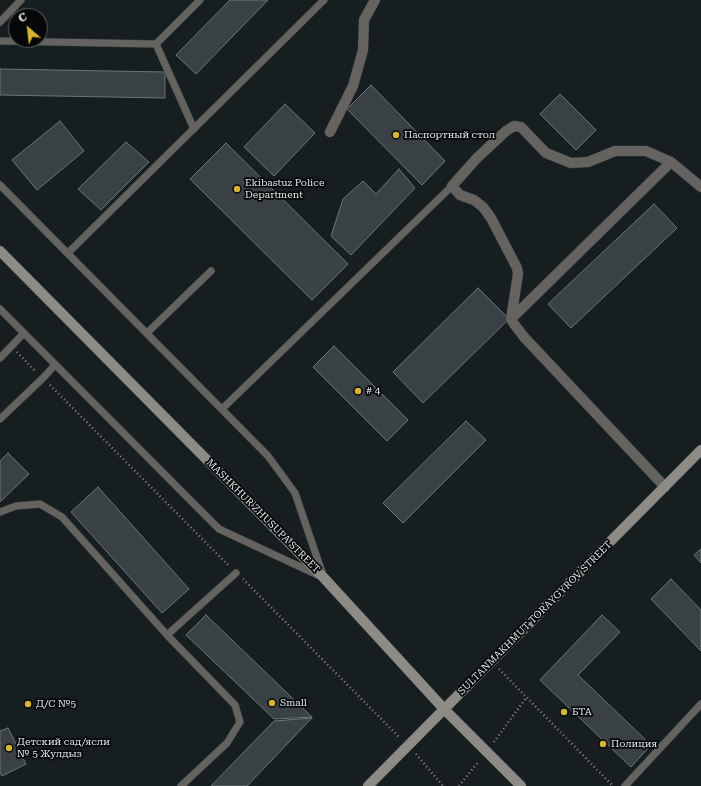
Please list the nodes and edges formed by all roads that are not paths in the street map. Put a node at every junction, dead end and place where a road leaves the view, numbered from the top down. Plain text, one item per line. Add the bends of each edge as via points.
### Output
1 (21, 0) edge
2 (200, 0) edge
3 (324, 0) edge
4 (375, 0) edge
5 (0, 22) edge
6 (0, 40) edge
7 (156, 44) junction
8 (194, 129) junction
9 (330, 132) dead end
10 (671, 162) junction
11 (0, 185) edge
12 (452, 186) junction
13 (701, 186) edge
14 (0, 251) edge
15 (68, 253) junction
16 (211, 271) dead end
17 (0, 309) edge
18 (511, 319) junction
19 (24, 333) junction
20 (147, 333) junction
21 (0, 358) edge
22 (55, 365) junction
23 (222, 409) junction
24 (0, 419) edge
25 (701, 450) edge
26 (665, 487) junction
27 (0, 512) edge
28 (236, 573) road end
29 (324, 578) junction
30 (167, 635) junction
31 (701, 704) edge
32 (444, 709) junction
33 (182, 786) edge
34 (368, 786) edge
35 (521, 786) edge
36 (625, 786) edge

1 - 5 lane
2 - 7 lane
3 - 8 lane
4 - 9 street via 364,20 363,50 353,86
6 - 7 lane
7 - 8 lane
8 - 15 lane
10 - 12 street via 646,151 615,151 588,162 571,163 546,153 521,127 514,126 477,158
10 - 13 street
10 - 18 street
11 - 15 lane
12 - 18 street via 460,195 474,200 491,218 515,263 518,274
12 - 23 lane
14 - 29 main road, MASHKHUR ZHUSUPA STREET
15 - 20 lane
16 - 20 lane
17 - 19 lane
18 - 26 street via 524,338
19 - 21 lane
19 - 22 lane
20 - 23 lane
22 - 24 lane
22 - 29 lane via 219,529
23 - 29 lane via 268,456 295,493
25 - 26 main road, SULTANMAKHMUT TORAYGYROV STREET
26 - 32 main road, SULTANMAKHMUT TORAYGYROV STREET
27 - 30 lane via 16,506 40,504 62,517
28 - 30 lane
29 - 32 main road, MASHKHUR ZHUSUPA STREET
30 - 33 lane via 235,705 240,722 227,743
31 - 36 lane
32 - 34 main road, SULTANMAKHMUT TORAYGYROV STREET
32 - 35 main road, MASHKHUR ZHUSUPA STREET

